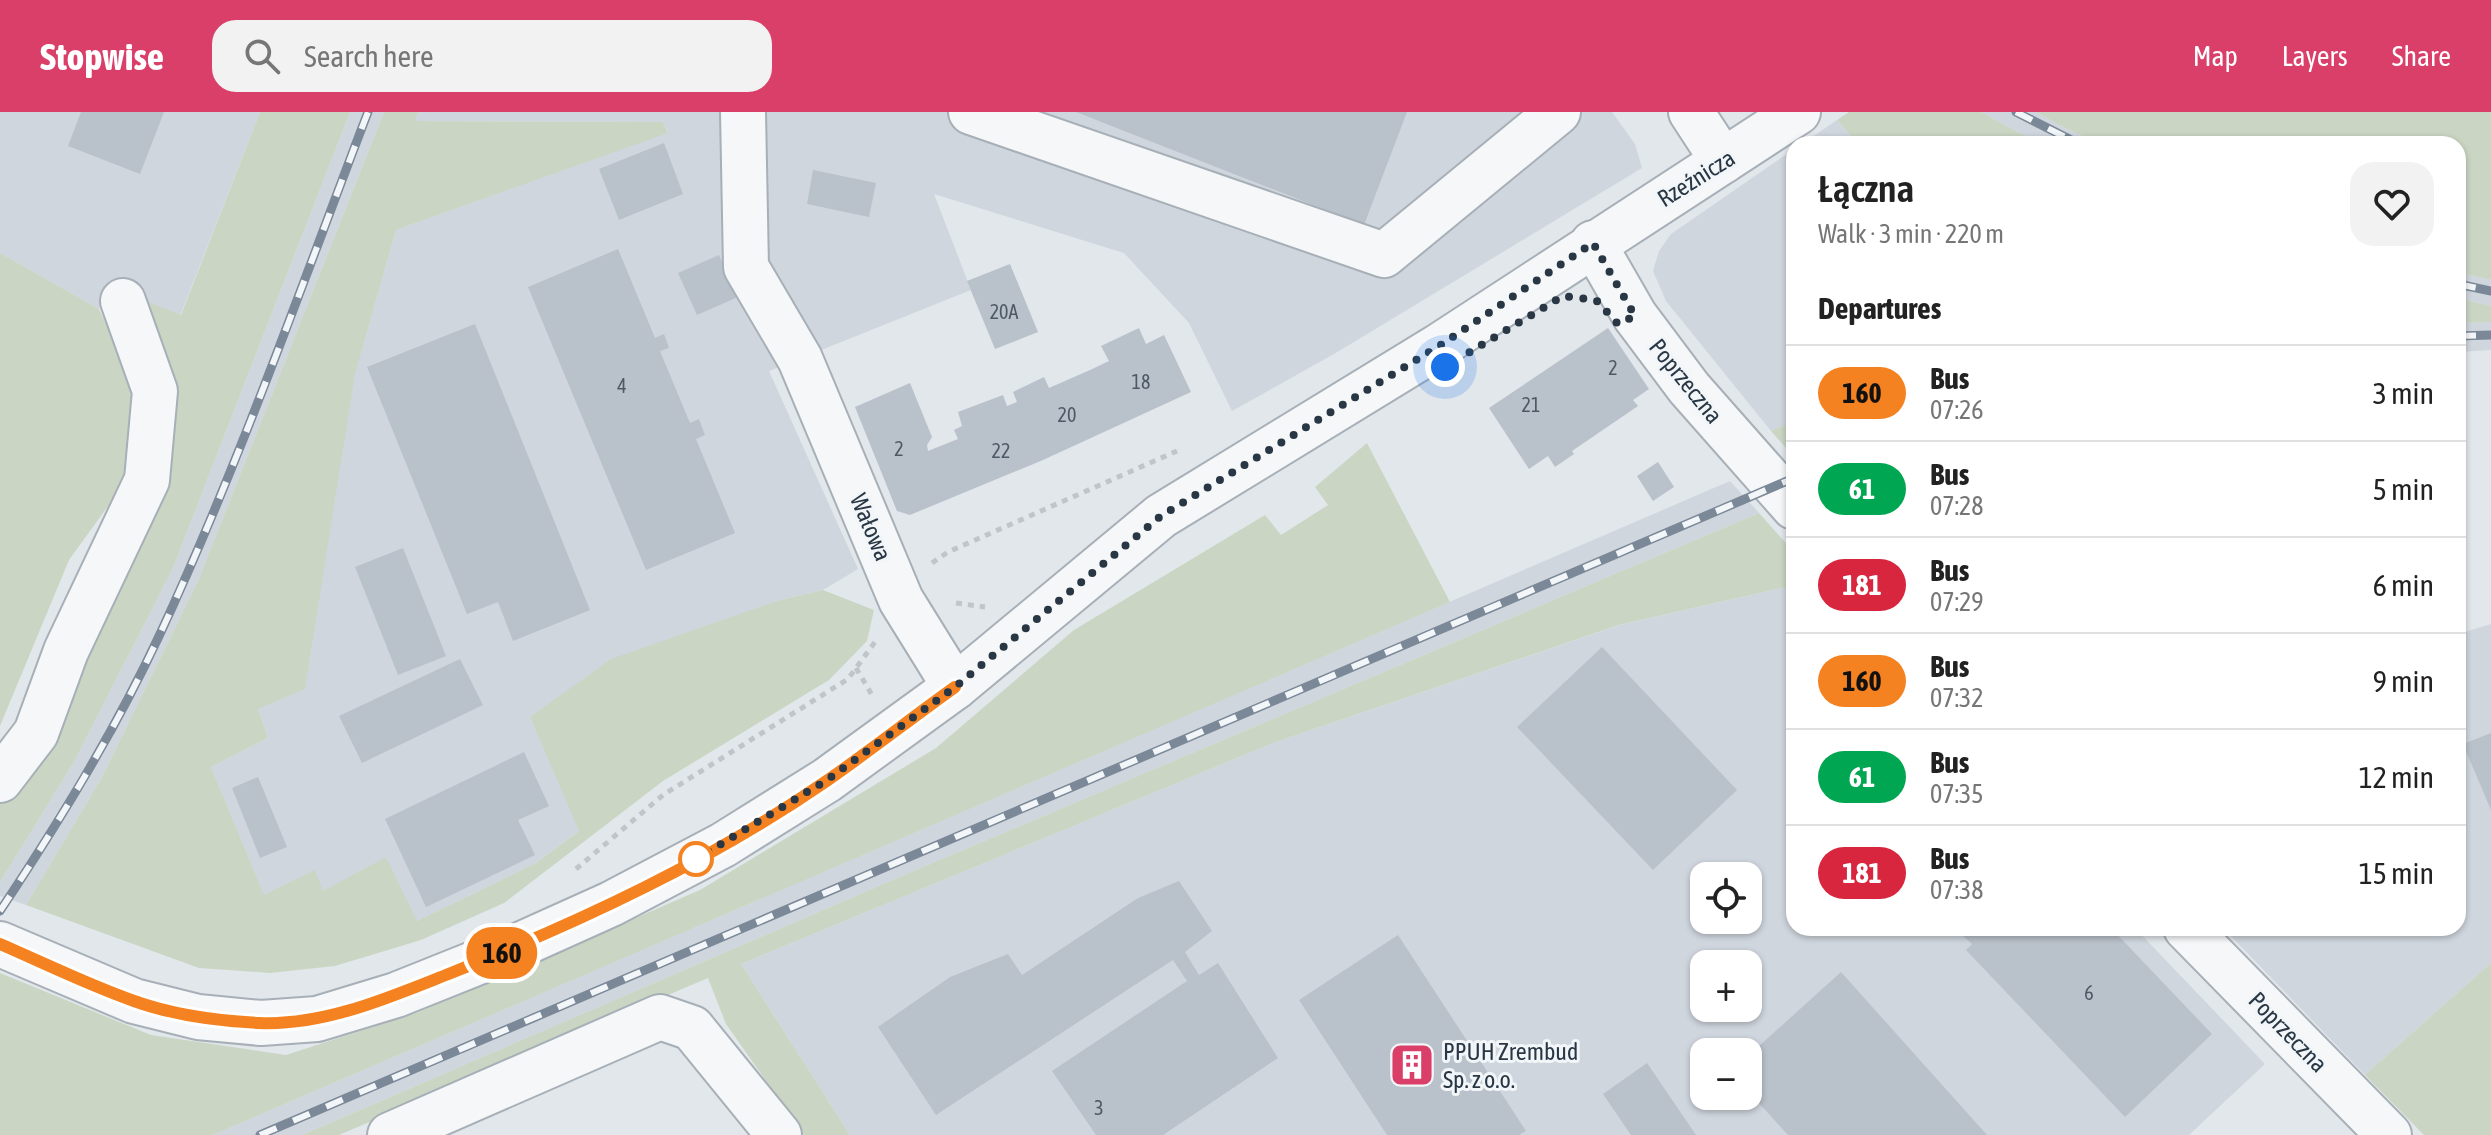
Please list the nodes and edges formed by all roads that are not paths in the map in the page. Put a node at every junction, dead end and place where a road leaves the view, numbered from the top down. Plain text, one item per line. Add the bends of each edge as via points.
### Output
1 (743, 112) edge
2 (971, 112) edge
3 (1558, 112) edge
4 (1691, 112) edge
5 (1798, 112) edge
6 (1723, 161) junction
7 (1593, 243) junction
8 (123, 301) dead end
9 (1786, 498) edge
10 (955, 687) junction
11 (0, 780) edge
12 (2194, 936) edge
13 (0, 944) edge
14 (390, 1135) edge
15 (779, 1135) edge
16 (2389, 1135) edge

1 - 10 street, Wałowa via 746,267 800,359 901,600
2 - 3 street via 1384,255
4 - 6 street
5 - 6 street, Rzeźnicza
6 - 7 street, Rzeźnicza
7 - 9 street, Poprzeczna via 1635,316 1689,388
7 - 10 street, Rzeźnicza via 1439,346 1161,516
8 - 11 street via 155,391 147,480 66,651 36,733
10 - 13 street, Rzeźnicza via 827,780 723,845 611,904 410,989 317,1019 261,1023 186,1014 134,1001
12 - 16 street, Poprzeczna
14 - 15 street via 660,1017 692,1028

